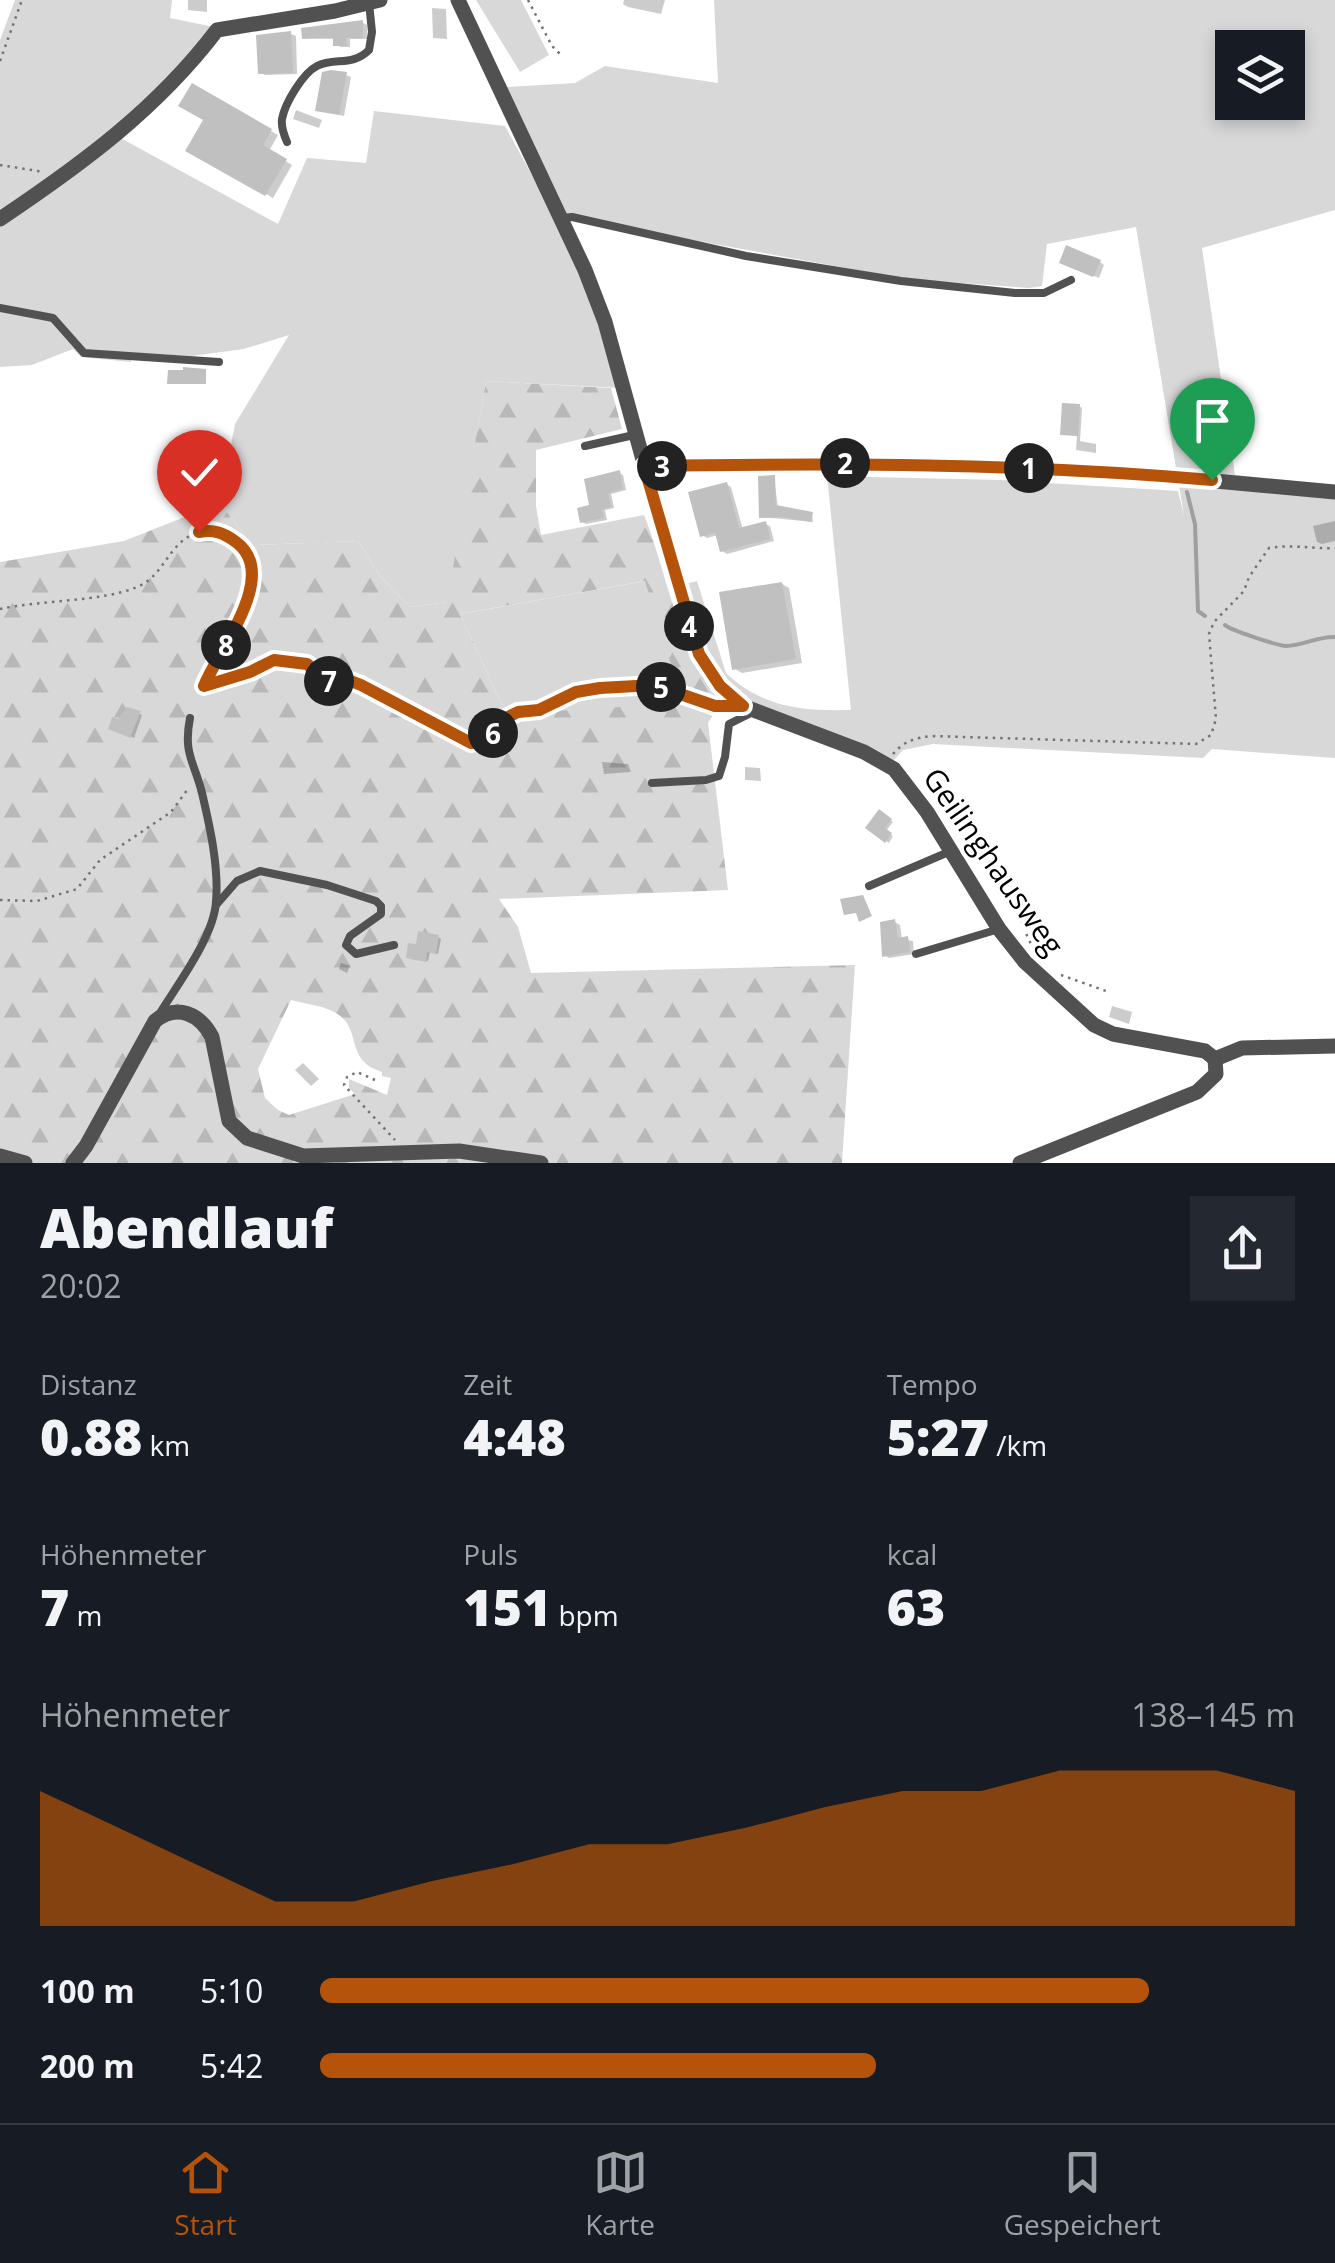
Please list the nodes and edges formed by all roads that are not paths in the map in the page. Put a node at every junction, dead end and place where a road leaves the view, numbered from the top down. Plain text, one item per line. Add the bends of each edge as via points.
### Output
1 (458, 0) edge
2 (374, 1) edge
3 (286, 142) dead end
4 (560, 218) junction
5 (0, 219) edge
6 (1072, 280) dead end
7 (0, 308) edge
8 (220, 362) dead end
9 (635, 435) junction
10 (585, 446) dead end
11 (644, 466) junction
12 (1335, 492) edge
13 (748, 709) junction
14 (190, 718) dead end
15 (652, 784) dead end
16 (952, 852) junction
17 (869, 886) dead end
18 (216, 904) junction
19 (999, 929) junction
20 (394, 945) dead end
21 (916, 954) dead end
22 (155, 1021) junction
23 (1335, 1046) edge
24 (1216, 1059) junction
25 (0, 1156) edge
26 (25, 1163) edge
27 (72, 1163) edge
28 (541, 1163) edge
29 (1020, 1163) edge

1 - 4 street, Geilinghausweg
2 - 3 lane via 368,50 354,61 312,69 282,119
2 - 5 street via 217,30 152,104
4 - 6 lane via 900,281 1044,293
4 - 9 street, Geilinghausweg via 605,322
7 - 8 lane via 53,318 84,353
9 - 10 lane
9 - 11 street, Geilinghausweg
11 - 12 street via 1106,470
11 - 13 street, Geilinghausweg via 699,654 720,686
13 - 15 lane via 728,724 719,776
13 - 16 street, Geilinghausweg via 885,762 908,784
14 - 18 lane via 185,742 212,841
16 - 17 lane
16 - 19 street, Geilinghausweg
18 - 20 lane via 244,877 271,871 379,904 379,916 348,939 352,953
18 - 22 lane via 198,950
19 - 21 lane
19 - 24 street, Geilinghausweg via 1050,988 1102,1029
22 - 27 street
22 - 28 street via 180,1011 207,1027 229,1122 247,1138 303,1156 459,1151
23 - 24 street via 1242,1048
24 - 29 street via 1216,1074 1197,1092
25 - 26 street

